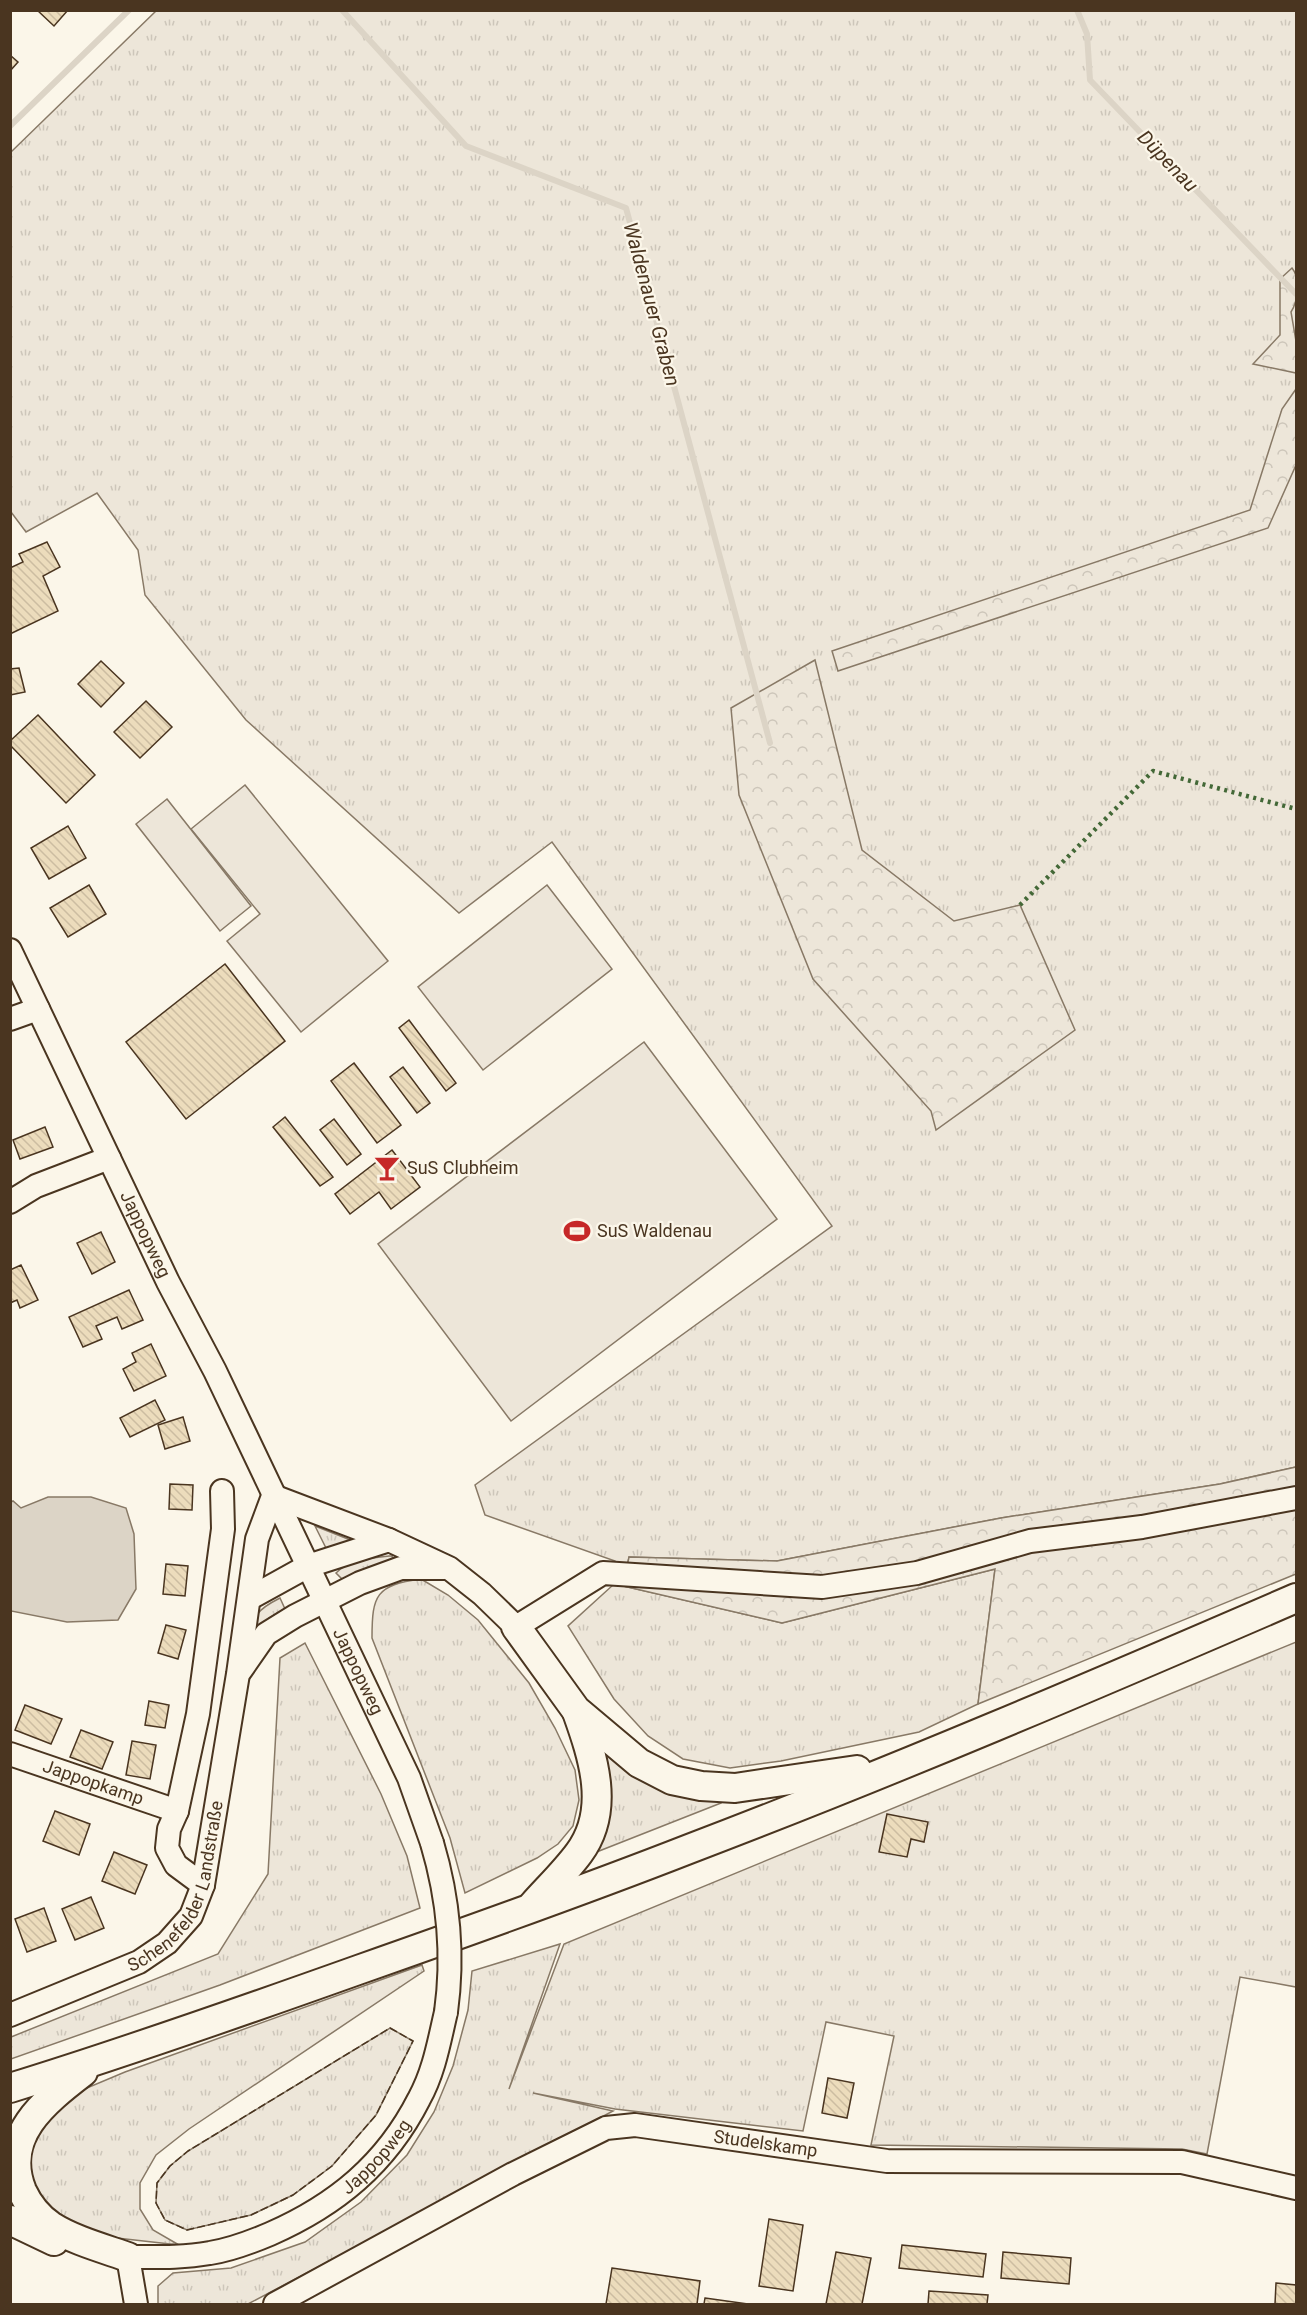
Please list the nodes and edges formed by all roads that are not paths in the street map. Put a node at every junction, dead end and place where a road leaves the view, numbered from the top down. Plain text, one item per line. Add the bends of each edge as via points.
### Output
1 (10, 950) edge
2 (38, 1009) junction
3 (10, 1019) edge
4 (110, 1158) junction
5 (10, 1202) edge
6 (222, 1491) dead end
7 (273, 1496) junction
8 (1296, 1497) edge
9 (389, 1540) junction
10 (308, 1566) junction
11 (449, 1568) junction
12 (250, 1598) junction
13 (1296, 1598) edge
14 (325, 1603) junction
15 (516, 1627) junction
16 (238, 1674) junction
17 (576, 1710) junction
18 (10, 1754) edge
19 (907, 1762) junction
20 (177, 1811) junction
21 (203, 1885) junction
22 (530, 1909) junction
23 (10, 2015) edge
24 (96, 2062) junction
25 (10, 2088) edge
26 (1296, 2188) edge
27 (10, 2220) edge
28 (128, 2257) junction
29 (136, 2304) edge
30 (275, 2304) edge

1 - 2 street, Jappopweg
2 - 3 street
2 - 4 street, Jappopweg
4 - 5 street via 36,1186
4 - 7 street, Jappopweg
6 - 20 street via 223,1529 214,1604 198,1714
7 - 9 street
7 - 10 street, Jappopweg
7 - 12 street, Schenefelder Landstraße via 257,1539
8 - 15 street via 1142,1527 1030,1541 917,1573 822,1587 603,1573
9 - 10 street
9 - 11 street
10 - 12 street
10 - 14 street, Jappopweg
11 - 14 street, Schenefelder Landstraße via 400,1568 360,1583
11 - 15 street
12 - 16 street, Schenefelder Landstraße
13 - 19 main road
14 - 16 street, Schenefelder Landstraße via 266,1634
14 - 28 street, Jappopweg, bridge via 409,1778 443,1880 451,1979 436,2058 420,2098 398,2136 369,2171 332,2201 291,2225 212,2253 171,2258
15 - 17 main road
16 - 21 street, Schenefelder Landstraße
17 - 19 main road via 639,1763 672,1780 700,1786 735,1788
17 - 22 main road via 597,1785 596,1818 580,1852
18 - 20 street, Jappopkamp
19 - 22 main road
20 - 21 street via 169,1829 167,1848 176,1865
21 - 23 street, Schenefelder Landstraße via 191,1916 167,1943 139,1962
22 - 24 main road
24 - 25 main road
24 - 28 main road via 44,2102 25,2127 14,2154 16,2179 29,2205 50,2225
26 - 30 street, Studelskamp via 1182,2162 887,2161 635,2125 606,2128 513,2174
27 - 28 main road via 79,2251
28 - 29 street

